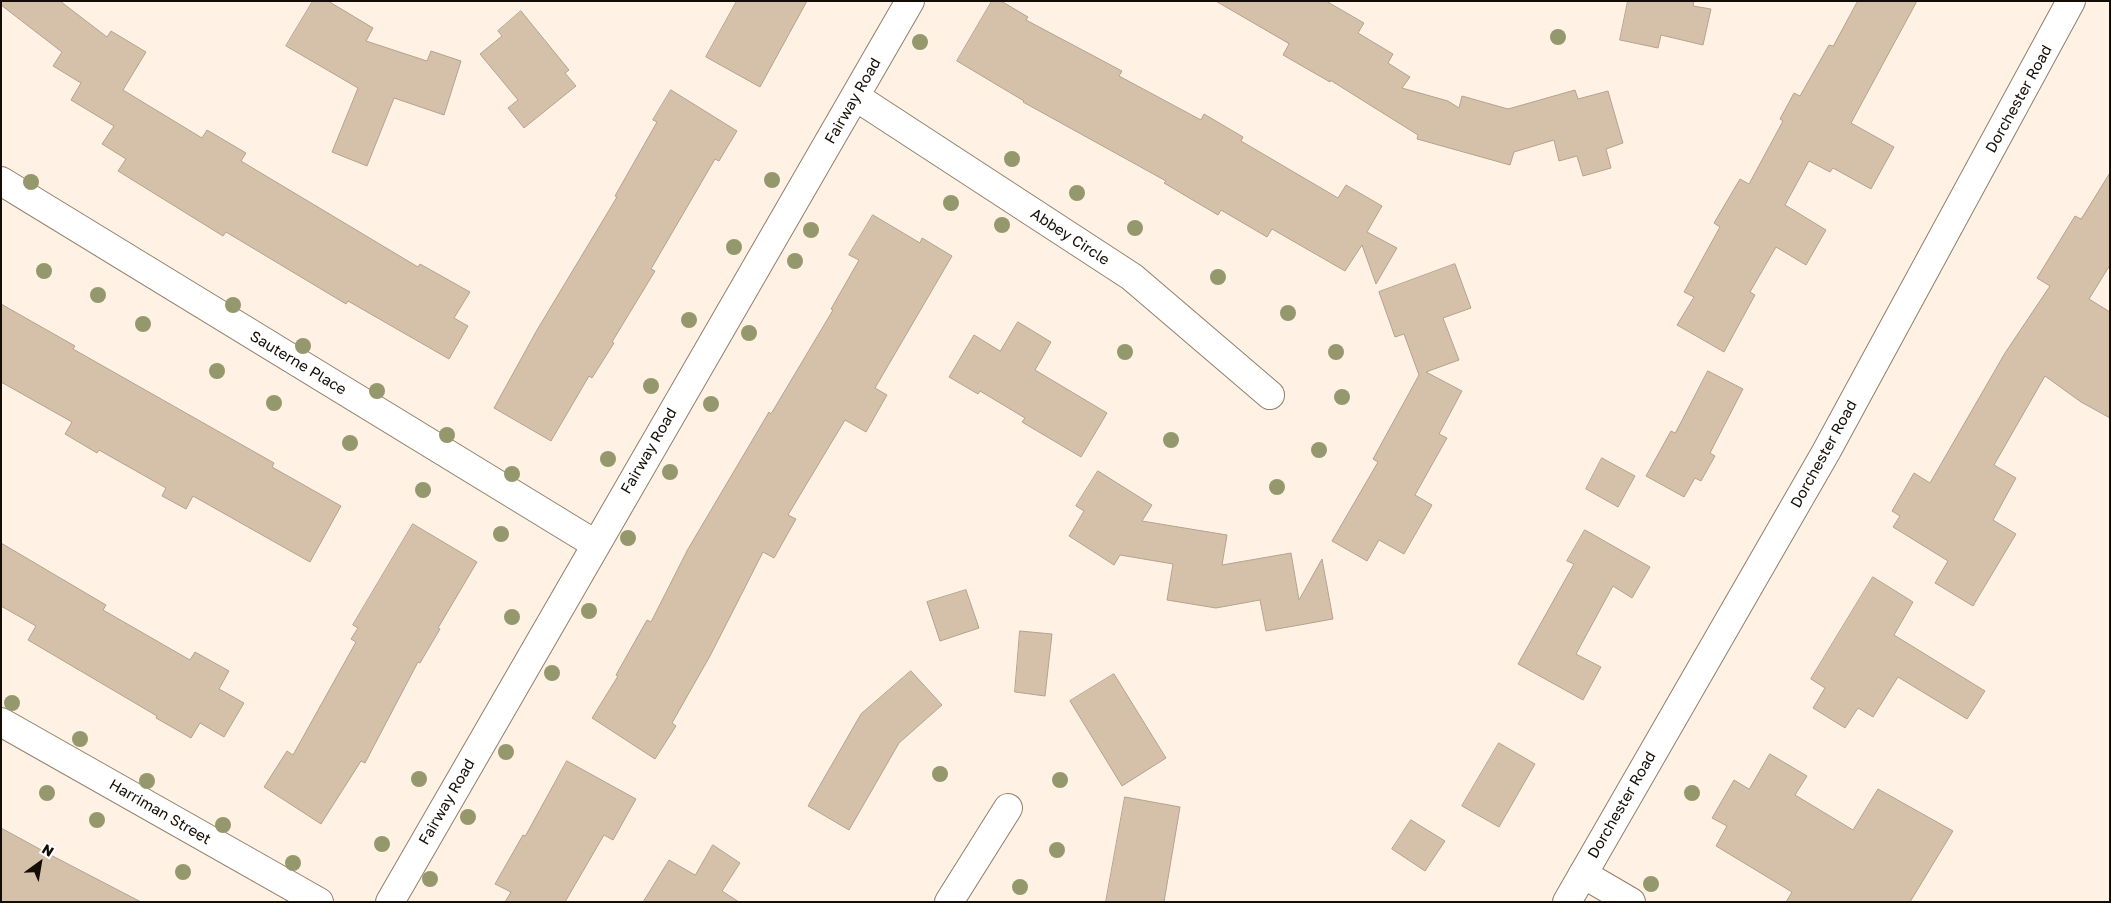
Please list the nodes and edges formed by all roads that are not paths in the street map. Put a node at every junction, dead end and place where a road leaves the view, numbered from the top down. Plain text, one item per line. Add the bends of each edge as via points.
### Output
1 (910, 1) edge
2 (2072, 1) edge
3 (856, 97) junction
4 (1, 181) edge
5 (1270, 395) dead end
6 (595, 544) junction
7 (1, 722) edge
8 (1008, 808) dead end
9 (1583, 874) junction
10 (319, 902) edge
11 (390, 902) edge
12 (949, 902) edge
13 (1567, 902) edge
14 (1631, 902) edge

1 - 3 street, Fairway Road
2 - 9 street, Dorchester Road via 1826,452
3 - 5 street, Abbey Circle via 1132,277
3 - 6 street, Fairway Road
4 - 6 street, Sauterne Place
6 - 11 street, Fairway Road
7 - 10 street, Harriman Street
8 - 12 street
9 - 13 street, Dorchester Road
9 - 14 street

